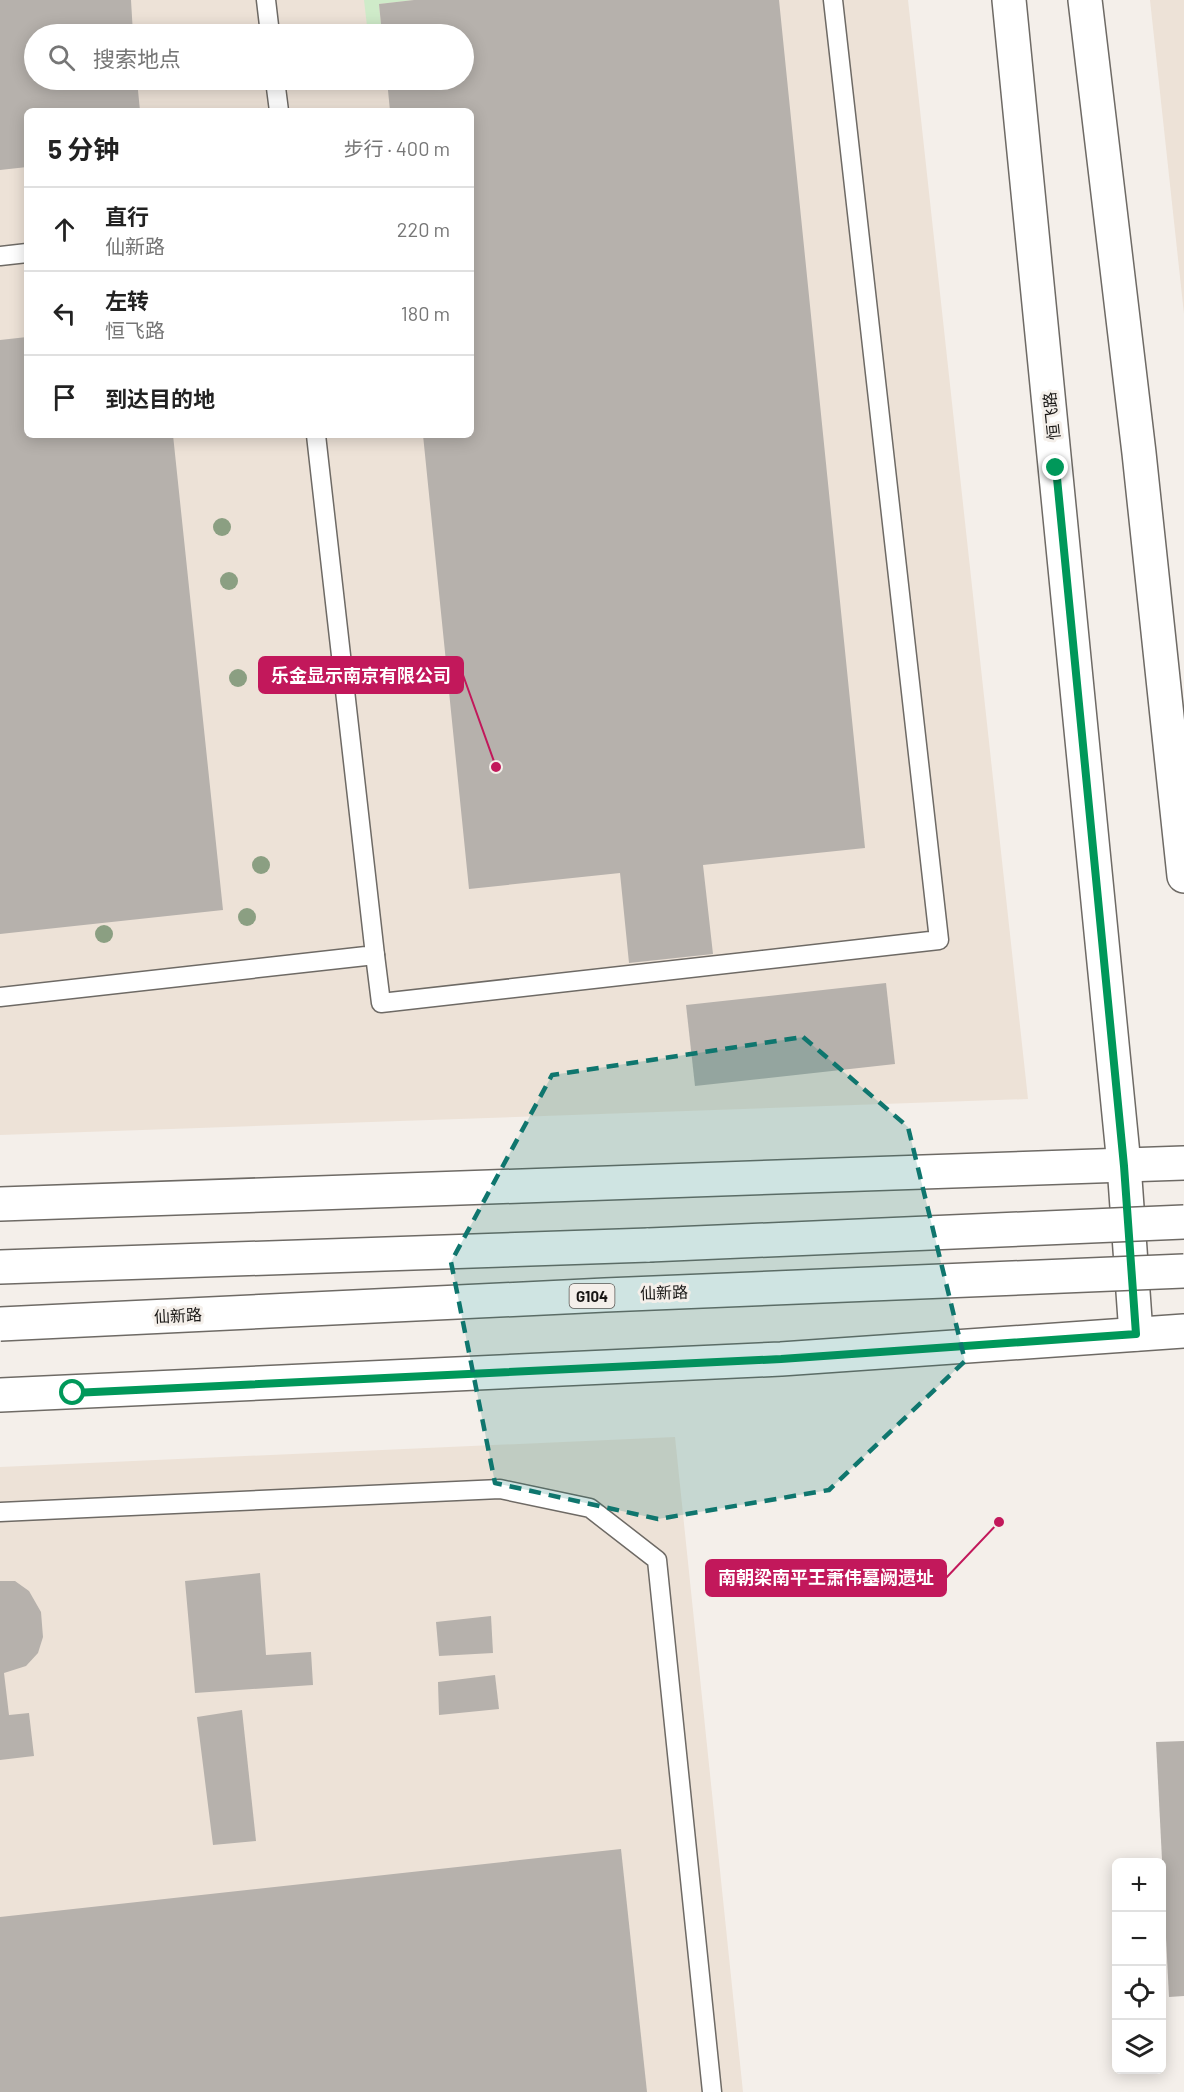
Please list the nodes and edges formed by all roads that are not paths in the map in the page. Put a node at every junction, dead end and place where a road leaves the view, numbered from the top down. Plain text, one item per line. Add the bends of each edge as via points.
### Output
1 (266, 0) edge
2 (833, 0) edge
3 (1009, 0) edge
4 (1085, 0) edge
5 (269, 24) edge
6 (276, 90) edge
7 (279, 108) edge
8 (24, 253) edge
9 (0, 256) edge
10 (316, 438) edge
11 (1184, 876) edge
12 (375, 955) junction
13 (0, 997) edge
14 (1184, 1163) edge
15 (1124, 1166) junction
16 (0, 1204) edge
17 (1184, 1222) edge
18 (0, 1267) edge
19 (1184, 1271) edge
20 (0, 1324) edge
21 (1184, 1331) edge
22 (1136, 1334) junction
23 (597, 1367) junction
24 (0, 1395) edge
25 (0, 1411) edge
26 (0, 1512) edge
27 (712, 2092) edge

1 - 5 lane
2 - 12 lane via 939,940 381,1003
3 - 15 main road, 恒飞路
4 - 11 main road
6 - 7 lane
8 - 9 lane
10 - 12 lane
12 - 13 lane
14 - 15 main road
15 - 16 main road
15 - 22 main road, 恒飞路
17 - 18 main road, bridge
19 - 20 main road, 仙新路 / G104, bridge
21 - 22 main road
22 - 23 main road via 781,1359
23 - 24 main road
23 - 25 main road via 429,1395
26 - 27 lane via 500,1489 590,1508 657,1560

